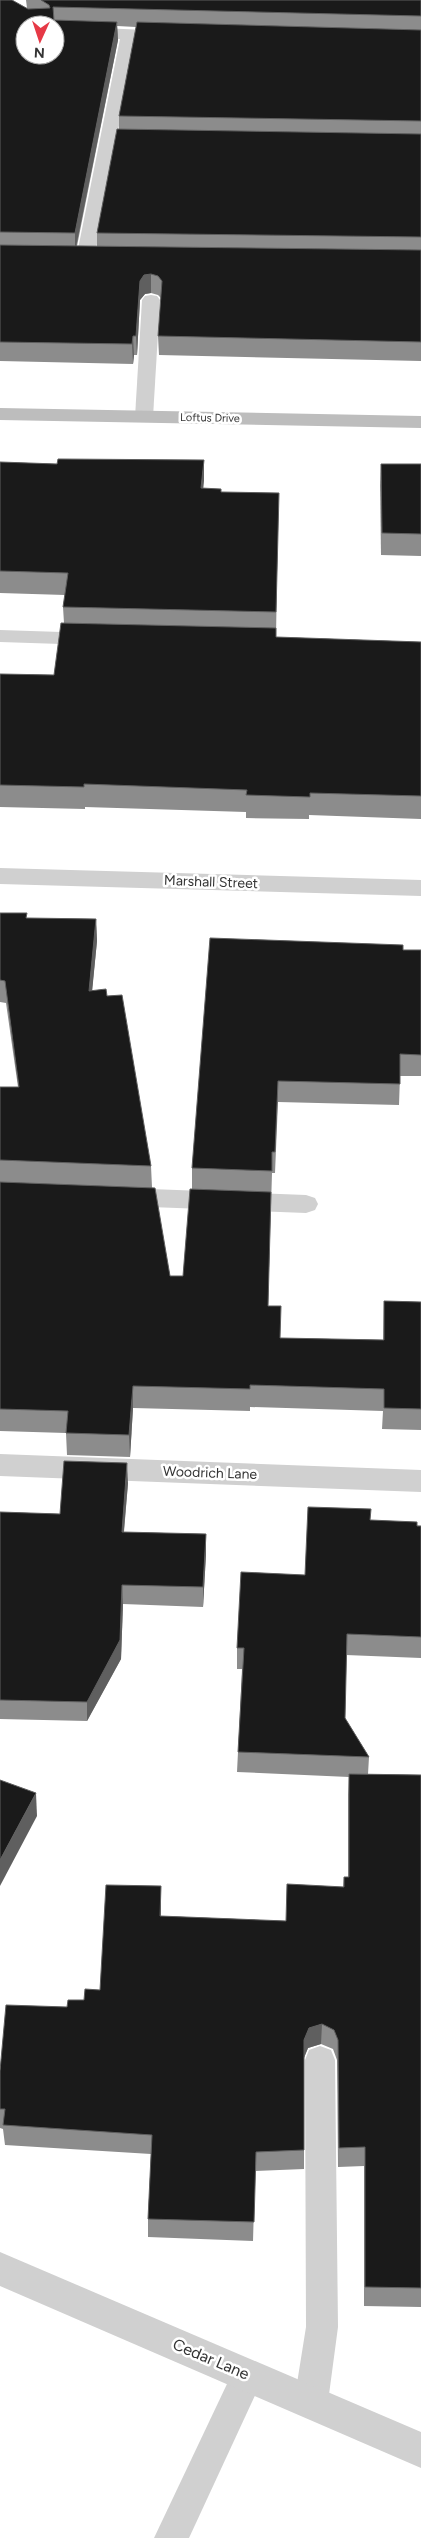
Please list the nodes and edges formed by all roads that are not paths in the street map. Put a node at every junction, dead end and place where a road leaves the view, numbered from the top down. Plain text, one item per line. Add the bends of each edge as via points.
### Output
1 (65, 31) edge
2 (129, 34) junction
3 (186, 36) edge
4 (108, 141) junction
5 (167, 142) edge
6 (66, 259) edge
7 (85, 259) junction
8 (104, 259) edge
9 (151, 300) dead end
10 (0, 414) edge
11 (144, 417) junction
12 (421, 422) edge
13 (0, 636) edge
14 (108, 640) edge
15 (0, 876) edge
16 (421, 888) edge
17 (99, 1196) edge
18 (306, 1204) dead end
19 (0, 1465) edge
20 (421, 1481) edge
21 (320, 2060) dead end
22 (0, 2270) edge
23 (248, 2376) junction
24 (311, 2402) junction
25 (421, 2450) edge
26 (171, 2538) edge

1 - 2 lane
2 - 3 lane
2 - 4 lane
4 - 5 lane
4 - 7 lane
6 - 7 lane
7 - 8 lane
9 - 11 lane
10 - 11 main road, Loftus Drive
11 - 12 main road, Loftus Drive
13 - 14 lane
15 - 16 street, Marshall Street
17 - 18 lane
19 - 20 street, Woodrich Lane
21 - 24 lane via 322,2327
22 - 23 street, Cedar Lane
23 - 24 street, Cedar Lane
23 - 26 lane
24 - 25 street, Cedar Lane

